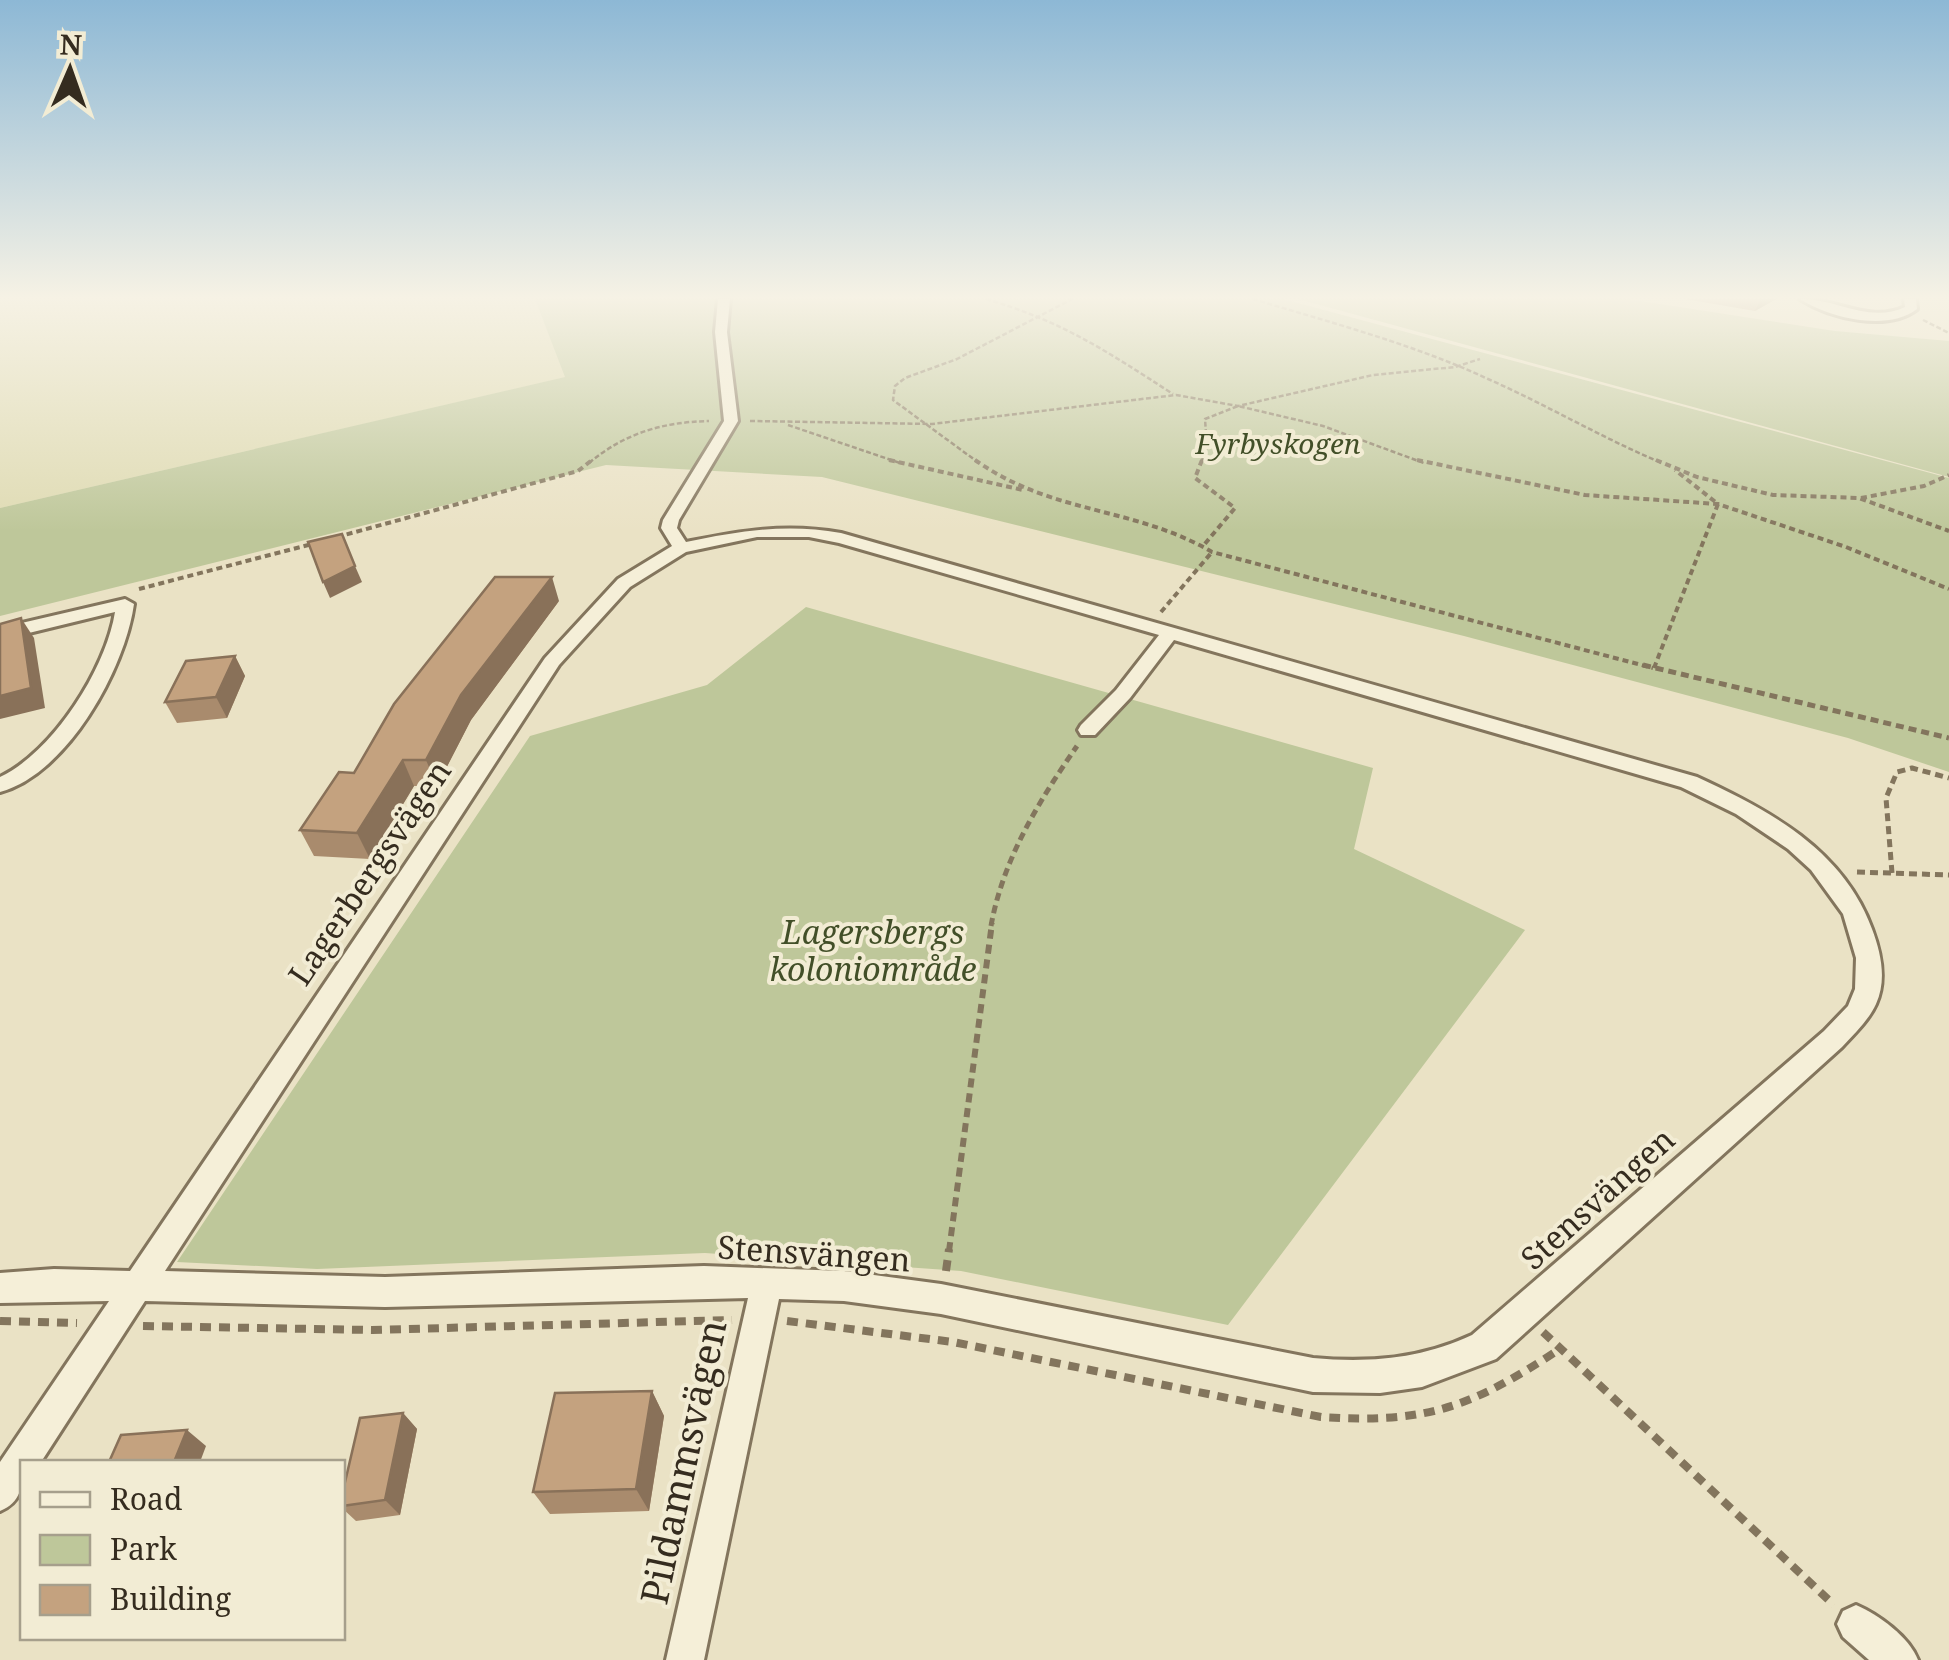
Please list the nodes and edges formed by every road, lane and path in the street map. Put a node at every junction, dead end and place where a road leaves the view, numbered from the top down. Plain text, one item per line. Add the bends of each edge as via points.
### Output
1 (726, 376) edge
2 (909, 376) edge
3 (1147, 376) edge
4 (1368, 376) edge
5 (1482, 376) edge
6 (1176, 395) junction
7 (1238, 406) junction
8 (731, 421) junction
9 (781, 422) junction
10 (932, 424) junction
11 (1668, 464) junction
12 (1949, 474) edge
13 (1027, 491) junction
14 (1859, 498) junction
15 (1718, 504) junction
16 (1949, 531) edge
17 (331, 539) edge
18 (312, 544) edge
19 (1203, 546) junction
20 (682, 548) junction
21 (1212, 552) junction
22 (1949, 589) edge
23 (125, 604) junction
24 (1161, 629) junction
25 (0, 634) edge
26 (1654, 668) junction
27 (1088, 730) joint
28 (1949, 738) edge
29 (1949, 778) edge
30 (0, 784) edge
31 (1825, 871) junction
32 (1892, 873) junction
33 (1949, 874) edge
34 (768, 1283) junction
35 (0, 1288) edge
36 (135, 1288) junction
37 (942, 1299) junction
38 (1523, 1312) junction
39 (759, 1319) junction
40 (0, 1321) edge
41 (110, 1324) junction
42 (1560, 1349) junction
43 (21, 1460) edge
44 (20, 1461) edge
45 (0, 1492) edge
46 (1856, 1624) joint
47 (685, 1660) edge
48 (1899, 1660) edge

1 - 8 street
2 - 10 path via 896,386 892,400
3 - 6 path
4 - 7 path
5 - 11 path via 1594,435
6 - 7 path
6 - 10 path
7 - 15 path via 1324,426 1436,467 1585,495
7 - 19 path via 1206,418 1207,448 1195,478 1235,508
8 - 9 path
8 - 17 path via 688,421 630,436 578,471
8 - 20 street via 670,520
9 - 10 path
9 - 13 path via 874,457
10 - 13 path via 968,456
11 - 14 path via 1756,492
11 - 15 path
12 - 14 path via 1924,486
13 - 19 path via 1186,535
14 - 16 path
15 - 22 path
15 - 26 path
18 - 23 path via 139,590
19 - 21 path
20 - 24 street, Stensvängen via 730,535 809,532
20 - 36 street, Lagerbergsvägen via 624,583 552,662
21 - 24 path via 1183,582
21 - 26 path
23 - 25 street
23 - 30 street via 121,636 53,748 28,772
24 - 27 street via 1123,694
24 - 31 street, Stensvängen via 1688,782 1751,812
26 - 28 path
27 - 37 path via 1014,852 992,920
29 - 32 path via 1912,768 1897,772 1886,798
31 - 32 path
31 - 38 street, Stensvängen via 1862,932 1870,979 1864,1003 1833,1039
32 - 33 path
34 - 36 street, Stensvängen via 385,1292
34 - 37 street, Stensvängen
34 - 39 street, Pildammsvägen
35 - 36 street, Stensvängen
36 - 41 street, Lagerbergsvägen
37 - 38 street, Stensvängen via 1357,1380 1443,1367 1484,1347
38 - 42 path
39 - 41 path via 372,1330
39 - 42 path via 953,1342 1369,1422 1462,1408
39 - 47 street, Pildammsvägen
40 - 41 path
41 - 43 street, Lagerbergsvägen
42 - 46 path
44 - 45 street, Lagerbergsvägen
46 - 48 street

